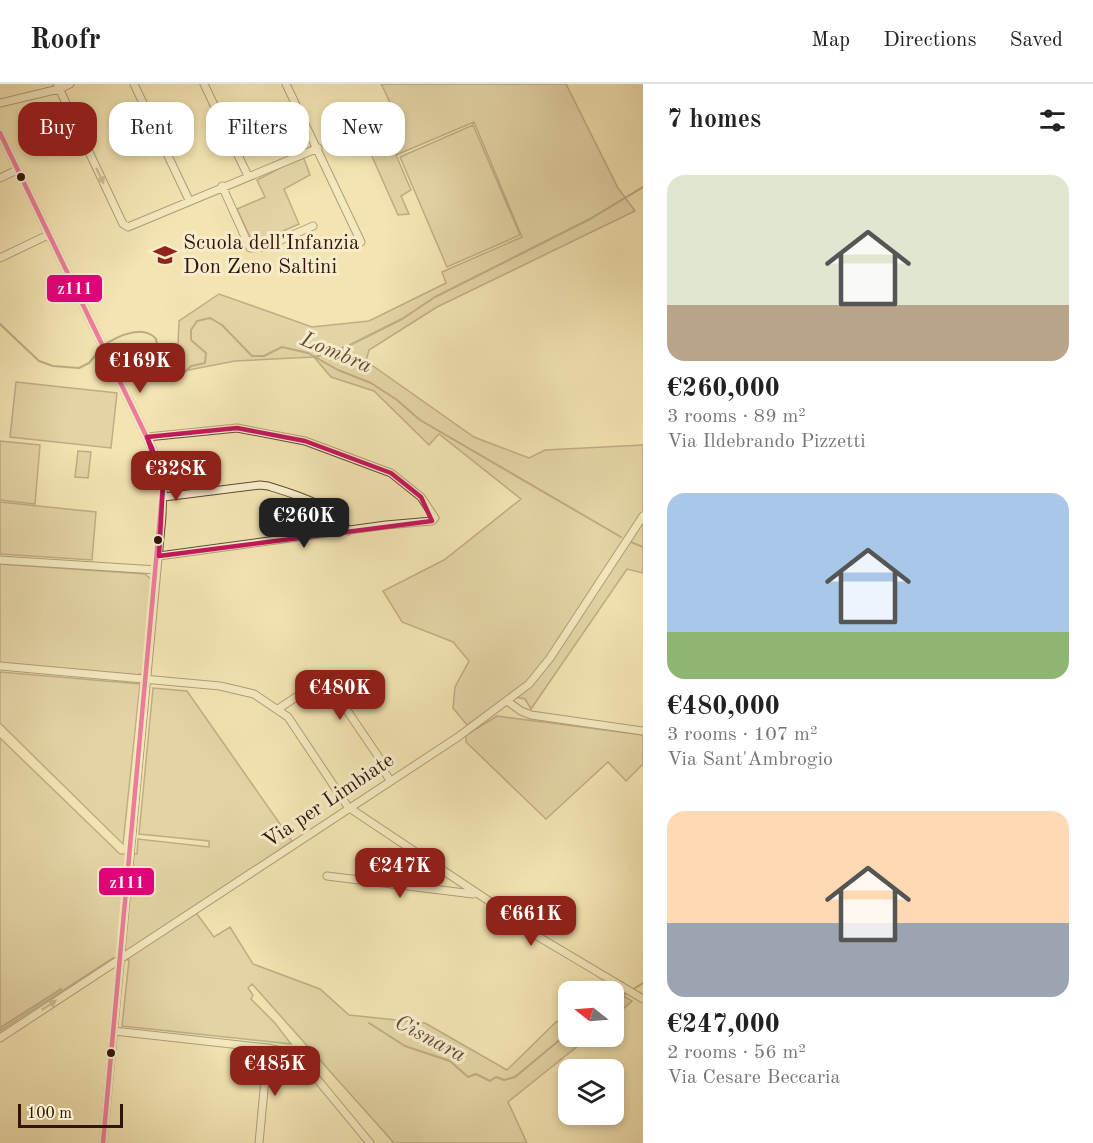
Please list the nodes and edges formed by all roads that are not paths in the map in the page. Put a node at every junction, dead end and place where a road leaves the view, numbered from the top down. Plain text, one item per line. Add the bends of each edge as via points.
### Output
1 (70, 84) edge
2 (134, 84) edge
3 (204, 84) edge
4 (286, 84) edge
5 (58, 87) edge
6 (0, 103) edge
7 (0, 133) edge
8 (318, 148) junction
9 (17, 170) junction
10 (248, 176) junction
11 (0, 178) edge
12 (222, 186) junction
13 (189, 200) junction
14 (313, 226) dead end
15 (48, 235) junction
16 (361, 242) dead end
17 (0, 258) edge
18 (147, 437) junction
19 (164, 497) junction
20 (643, 516) edge
21 (348, 531) junction
22 (159, 556) junction
23 (0, 560) edge
24 (157, 570) junction
25 (0, 666) edge
26 (148, 681) junction
27 (507, 701) junction
28 (278, 709) junction
29 (643, 731) edge
30 (390, 780) junction
31 (348, 807) junction
32 (327, 876) dead end
33 (476, 894) junction
34 (120, 959) junction
35 (643, 999) edge
36 (114, 1031) junction
37 (0, 1038) edge
38 (268, 1048) junction
39 (103, 1143) edge
40 (258, 1143) edge
41 (370, 1143) edge

1 - 5 street
2 - 13 street
3 - 10 street
4 - 8 street
5 - 6 street
5 -> 13 street via 123,224 128,227
7 - 9 street
8 - 10 street
8 - 16 street
9 - 11 street
9 - 15 street
10 - 12 street
12 - 13 street
12 - 14 street via 250,248 265,247
15 - 17 street
15 - 18 street
18 - 19 street
18 - 21 street via 237,428 305,441 391,473 421,497 435,518
19 - 21 street via 267,486 332,513
19 - 22 street
20 - 27 street, Via per Limbiate via 550,658 529,684
21 - 22 street
22 - 24 street
23 - 24 street
24 - 26 street
25 - 26 street
26 - 28 street via 239,689
26 - 34 street
27 - 29 street via 531,714
27 - 30 street, Via per Limbiate
28 - 30 street via 325,678
28 - 31 street via 299,730
30 - 31 street, Via per Limbiate
31 - 33 street
31 - 34 street, Via per Limbiate
32 - 33 street
33 - 35 street via 527,930
34 - 36 street
37 -> 34 street, Via per Limbiate
36 - 38 street
36 - 39 street
38 - 40 street
38 - 41 street via 290,1053 303,1062

